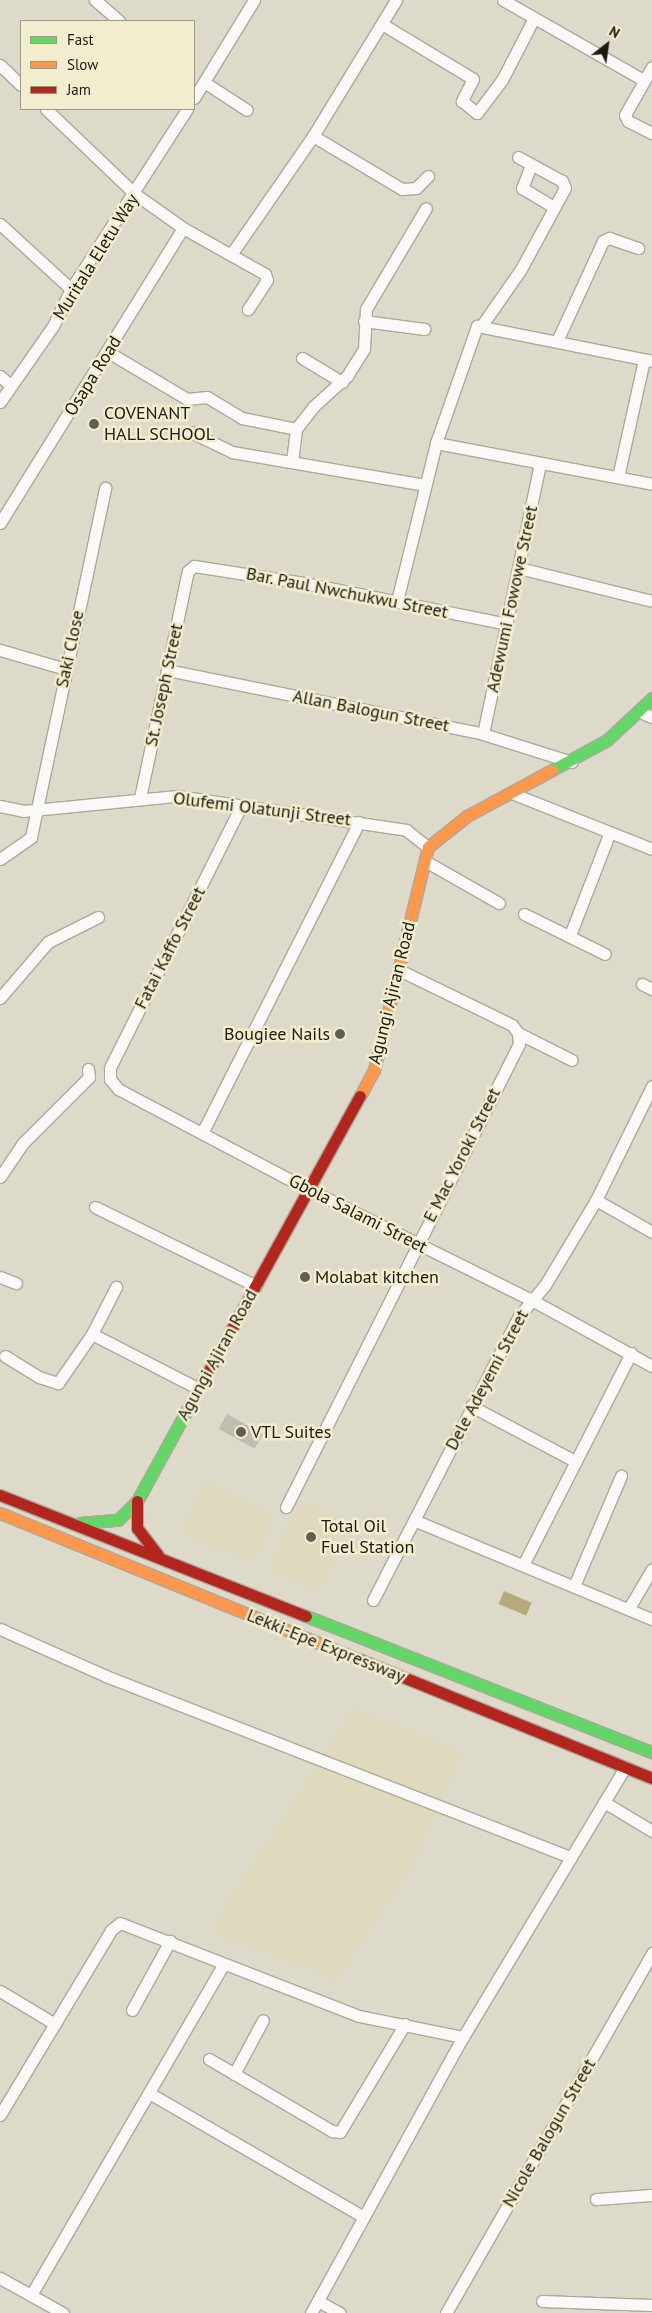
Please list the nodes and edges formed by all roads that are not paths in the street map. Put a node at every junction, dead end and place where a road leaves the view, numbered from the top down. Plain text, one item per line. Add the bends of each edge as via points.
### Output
1 (95, 0) edge
2 (254, 0) edge
3 (396, 0) edge
4 (503, 0) edge
5 (534, 18) junction
6 (118, 20) edge
7 (382, 24) junction
8 (1, 67) edge
9 (652, 67) edge
10 (642, 80) junction
11 (204, 82) junction
12 (20, 84) edge
13 (195, 94) edge
14 (47, 110) edge
15 (187, 110) edge
16 (247, 110) dead end
17 (652, 133) edge
18 (313, 136) junction
19 (518, 157) dead end
20 (531, 165) junction
21 (428, 176) dead end
22 (135, 194) junction
23 (554, 207) junction
24 (426, 208) dead end
25 (0, 224) edge
26 (183, 228) junction
27 (638, 248) dead end
28 (232, 253) junction
29 (71, 289) junction
30 (248, 309) dead end
31 (364, 321) junction
32 (482, 325) junction
33 (424, 329) dead end
34 (557, 341) junction
35 (108, 352) junction
36 (302, 358) dead end
37 (648, 361) edge
38 (0, 376) edge
39 (342, 382) junction
40 (10, 385) junction
41 (0, 402) edge
42 (296, 429) junction
43 (191, 432) dead end
44 (436, 442) junction
45 (292, 462) junction
46 (540, 464) junction
47 (618, 477) junction
48 (652, 484) edge
49 (425, 485) junction
50 (105, 488) dead end
51 (0, 523) edge
52 (519, 568) junction
53 (188, 571) joint
54 (397, 601) junction
55 (652, 601) edge
56 (506, 624) junction
57 (0, 650) edge
58 (66, 669) junction
59 (167, 670) junction
60 (652, 698) edge
61 (640, 712) junction
62 (652, 717) edge
63 (483, 734) junction
64 (572, 762) junction
65 (514, 794) junction
66 (140, 798) junction
67 (0, 806) edge
68 (241, 806) junction
69 (35, 811) junction
70 (360, 822) junction
71 (610, 832) junction
72 (428, 847) junction
73 (652, 849) edge
74 (0, 858) edge
75 (425, 861) junction
76 (499, 903) dead end
77 (524, 914) dead end
78 (98, 916) dead end
79 (570, 935) junction
80 (605, 954) dead end
81 (399, 970) junction
82 (0, 998) edge
83 (518, 1038) junction
84 (572, 1060) dead end
85 (88, 1069) dead end
86 (118, 1089) joint
87 (651, 1091) edge
88 (202, 1131) junction
89 (0, 1177) edge
90 (308, 1189) junction
91 (596, 1200) junction
92 (95, 1207) dead end
93 (652, 1232) edge
94 (418, 1246) junction
95 (0, 1277) edge
96 (16, 1284) dead end
97 (256, 1286) junction
98 (116, 1288) dead end
99 (530, 1299) junction
100 (92, 1334) junction
101 (631, 1353) junction
102 (5, 1356) dead end
103 (652, 1366) edge
104 (198, 1388) junction
105 (471, 1406) junction
106 (575, 1461) junction
107 (621, 1476) dead end
108 (0, 1495) edge
109 (137, 1501) junction
110 (286, 1507) dead end
111 (0, 1513) edge
112 (64, 1521) junction
113 (416, 1521) junction
114 (159, 1556) junction
115 (523, 1565) junction
116 (652, 1569) edge
117 (574, 1586) junction
118 (373, 1600) dead end
119 (629, 1608) junction
120 (652, 1619) edge
121 (0, 1629) edge
122 (652, 1752) edge
123 (625, 1767) junction
124 (652, 1778) edge
125 (604, 1802) junction
126 (652, 1831) edge
127 (571, 1856) junction
128 (170, 1941) junction
129 (652, 1953) edge
130 (224, 1964) junction
131 (0, 1991) edge
132 (132, 2010) dead end
133 (263, 2020) dead end
134 (55, 2024) junction
135 (405, 2024) junction
136 (463, 2037) junction
137 (209, 2059) dead end
138 (234, 2074) junction
139 (149, 2093) junction
140 (0, 2115) edge
141 (652, 2195) edge
142 (596, 2199) dead end
143 (364, 2217) junction
144 (0, 2278) edge
145 (31, 2295) junction
146 (318, 2300) junction
147 (542, 2301) dead end
148 (652, 2305) edge
149 (50, 2310) edge
150 (63, 2313) edge
151 (310, 2313) edge
152 (340, 2313) edge
153 (446, 2313) edge

1 - 6 street
2 - 11 street
3 - 7 street
4 - 5 street
5 - 7 street via 502,80 477,113 462,101 473,79
5 - 10 street
7 - 18 street
8 - 12 street
9 - 10 street
10 - 17 street via 625,115
11 - 13 street
11 - 16 street
14 - 22 street
15 - 22 street, Muritala Eletu Way
18 - 21 street via 402,189 416,188
18 - 28 street
19 - 20 street
20 - 23 street via 522,188
20 - 23 street via 565,184
22 - 26 street
22 - 29 street, Muritala Eletu Way
23 - 32 street via 521,270
24 - 31 street via 366,309
25 - 29 street
26 - 28 street
26 - 35 street, Osapa Road
27 - 34 street via 609,238 598,247
28 - 30 street via 265,274 267,280
29 - 40 street, Muritala Eletu Way via 53,326
31 - 33 street
31 - 39 street via 364,350
32 - 34 street
32 - 44 street via 472,332
34 - 37 street
35 - 42 street via 187,399 207,397 242,418
35 - 51 street, Osapa Road
36 - 39 street
37 - 47 street
38 - 40 street
39 - 42 street via 314,406
40 - 41 street, Muritala Eletu Way
42 - 45 street
43 - 45 street via 232,452
44 - 46 street
44 - 49 street
45 - 49 street
46 - 47 street
46 - 52 street, Adewumi Fowowe Street
47 - 48 street
49 - 54 street
50 - 58 street, Saki Close
52 - 55 street
52 - 56 street, Adewumi Fowowe Street
53 - 54 street, Bar. Paul Nwchukwu Street via 202,566
53 - 59 street, St. Joseph Street
54 - 56 street, Bar. Paul Nwchukwu Street
56 - 63 street, Adewumi Fowowe Street
57 - 58 street
58 - 69 street, Saki Close
59 - 63 street, Allan Balogun Street
59 - 66 street, St. Joseph Street
60 - 61 main road
61 - 62 street
61 - 64 main road
63 - 64 street, Allan Balogun Street
64 - 65 main road
65 - 71 street
65 - 72 main road via 467,816
66 - 68 street, Olufemi Olatunji Street via 177,796
66 - 69 street, Olufemi Olatunji Street
67 - 69 street, Olufemi Olatunji Street
68 - 70 street, Olufemi Olatunji Street
68 - 86 street, Fatai Kaffo Street via 110,1068 110,1080
69 - 74 street, Saki Close via 29,842
70 - 72 street, Olufemi Olatunji Street via 413,832
70 - 88 street
71 - 73 street
71 - 79 street
72 - 75 main road, Agungi Ajiran Road
75 - 76 street
75 - 81 main road, Agungi Ajiran Road
77 - 79 street
78 - 82 street via 48,942
79 - 80 street
81 - 83 street via 512,1025
81 - 90 main road, Agungi Ajiran Road via 374,1070
83 - 84 street
83 - 94 street, E Mac Yoroki Street
85 - 89 street via 89,1077 22,1144
86 - 88 street, Gbola Salami Street
87 - 91 street, Dele Adeyemi Street
88 - 90 street, Gbola Salami Street
90 - 94 street, Gbola Salami Street
90 - 97 main road, Agungi Ajiran Road
91 - 93 street
91 - 99 street, Dele Adeyemi Street via 545,1286
92 - 97 street
94 - 99 street, Gbola Salami Street
94 - 110 street, E Mac Yoroki Street
95 - 96 street
97 - 104 main road, Agungi Ajiran Road
98 - 100 street
99 - 101 street, Gbola Salami Street
99 - 105 street, Dele Adeyemi Street
100 - 102 street via 58,1383 39,1377
100 - 104 street
101 - 103 street, Gbola Salami Street
101 - 106 street
104 - 109 main road, Agungi Ajiran Road
105 - 106 street
105 - 113 street, Dele Adeyemi Street
106 - 115 street
107 - 117 street
108 - 112 main road, Lekki-Epe Expressway
109 - 112 main road via 126,1516 107,1523
109 - 114 main road via 138,1528
111 - 123 main road, Lekki-Epe Expressway
112 - 114 main road, Lekki-Epe Expressway
113 - 115 street
113 - 118 street, Dele Adeyemi Street
114 - 122 main road, Lekki-Epe Expressway
115 - 117 street
116 - 119 street
117 - 119 street
119 - 120 street
121 - 127 street via 106,1676
123 - 124 main road, Lekki-Epe Expressway
123 - 125 street
125 - 126 street
125 - 127 street
127 - 136 street
128 - 130 street
128 - 132 street
128 - 134 street via 120,1923
129 - 153 street, Nicole Balogun Street
130 - 135 street via 359,2016
130 - 139 street
131 - 134 street
133 - 138 street
134 - 140 street
135 - 136 street
135 - 138 street via 340,2132 332,2131
136 - 143 street
137 - 138 street
139 - 143 street
139 - 145 street
141 - 142 street
143 - 146 street
144 - 145 street
145 - 149 street
146 - 151 street
146 - 152 street
147 - 148 street
149 - 150 street

